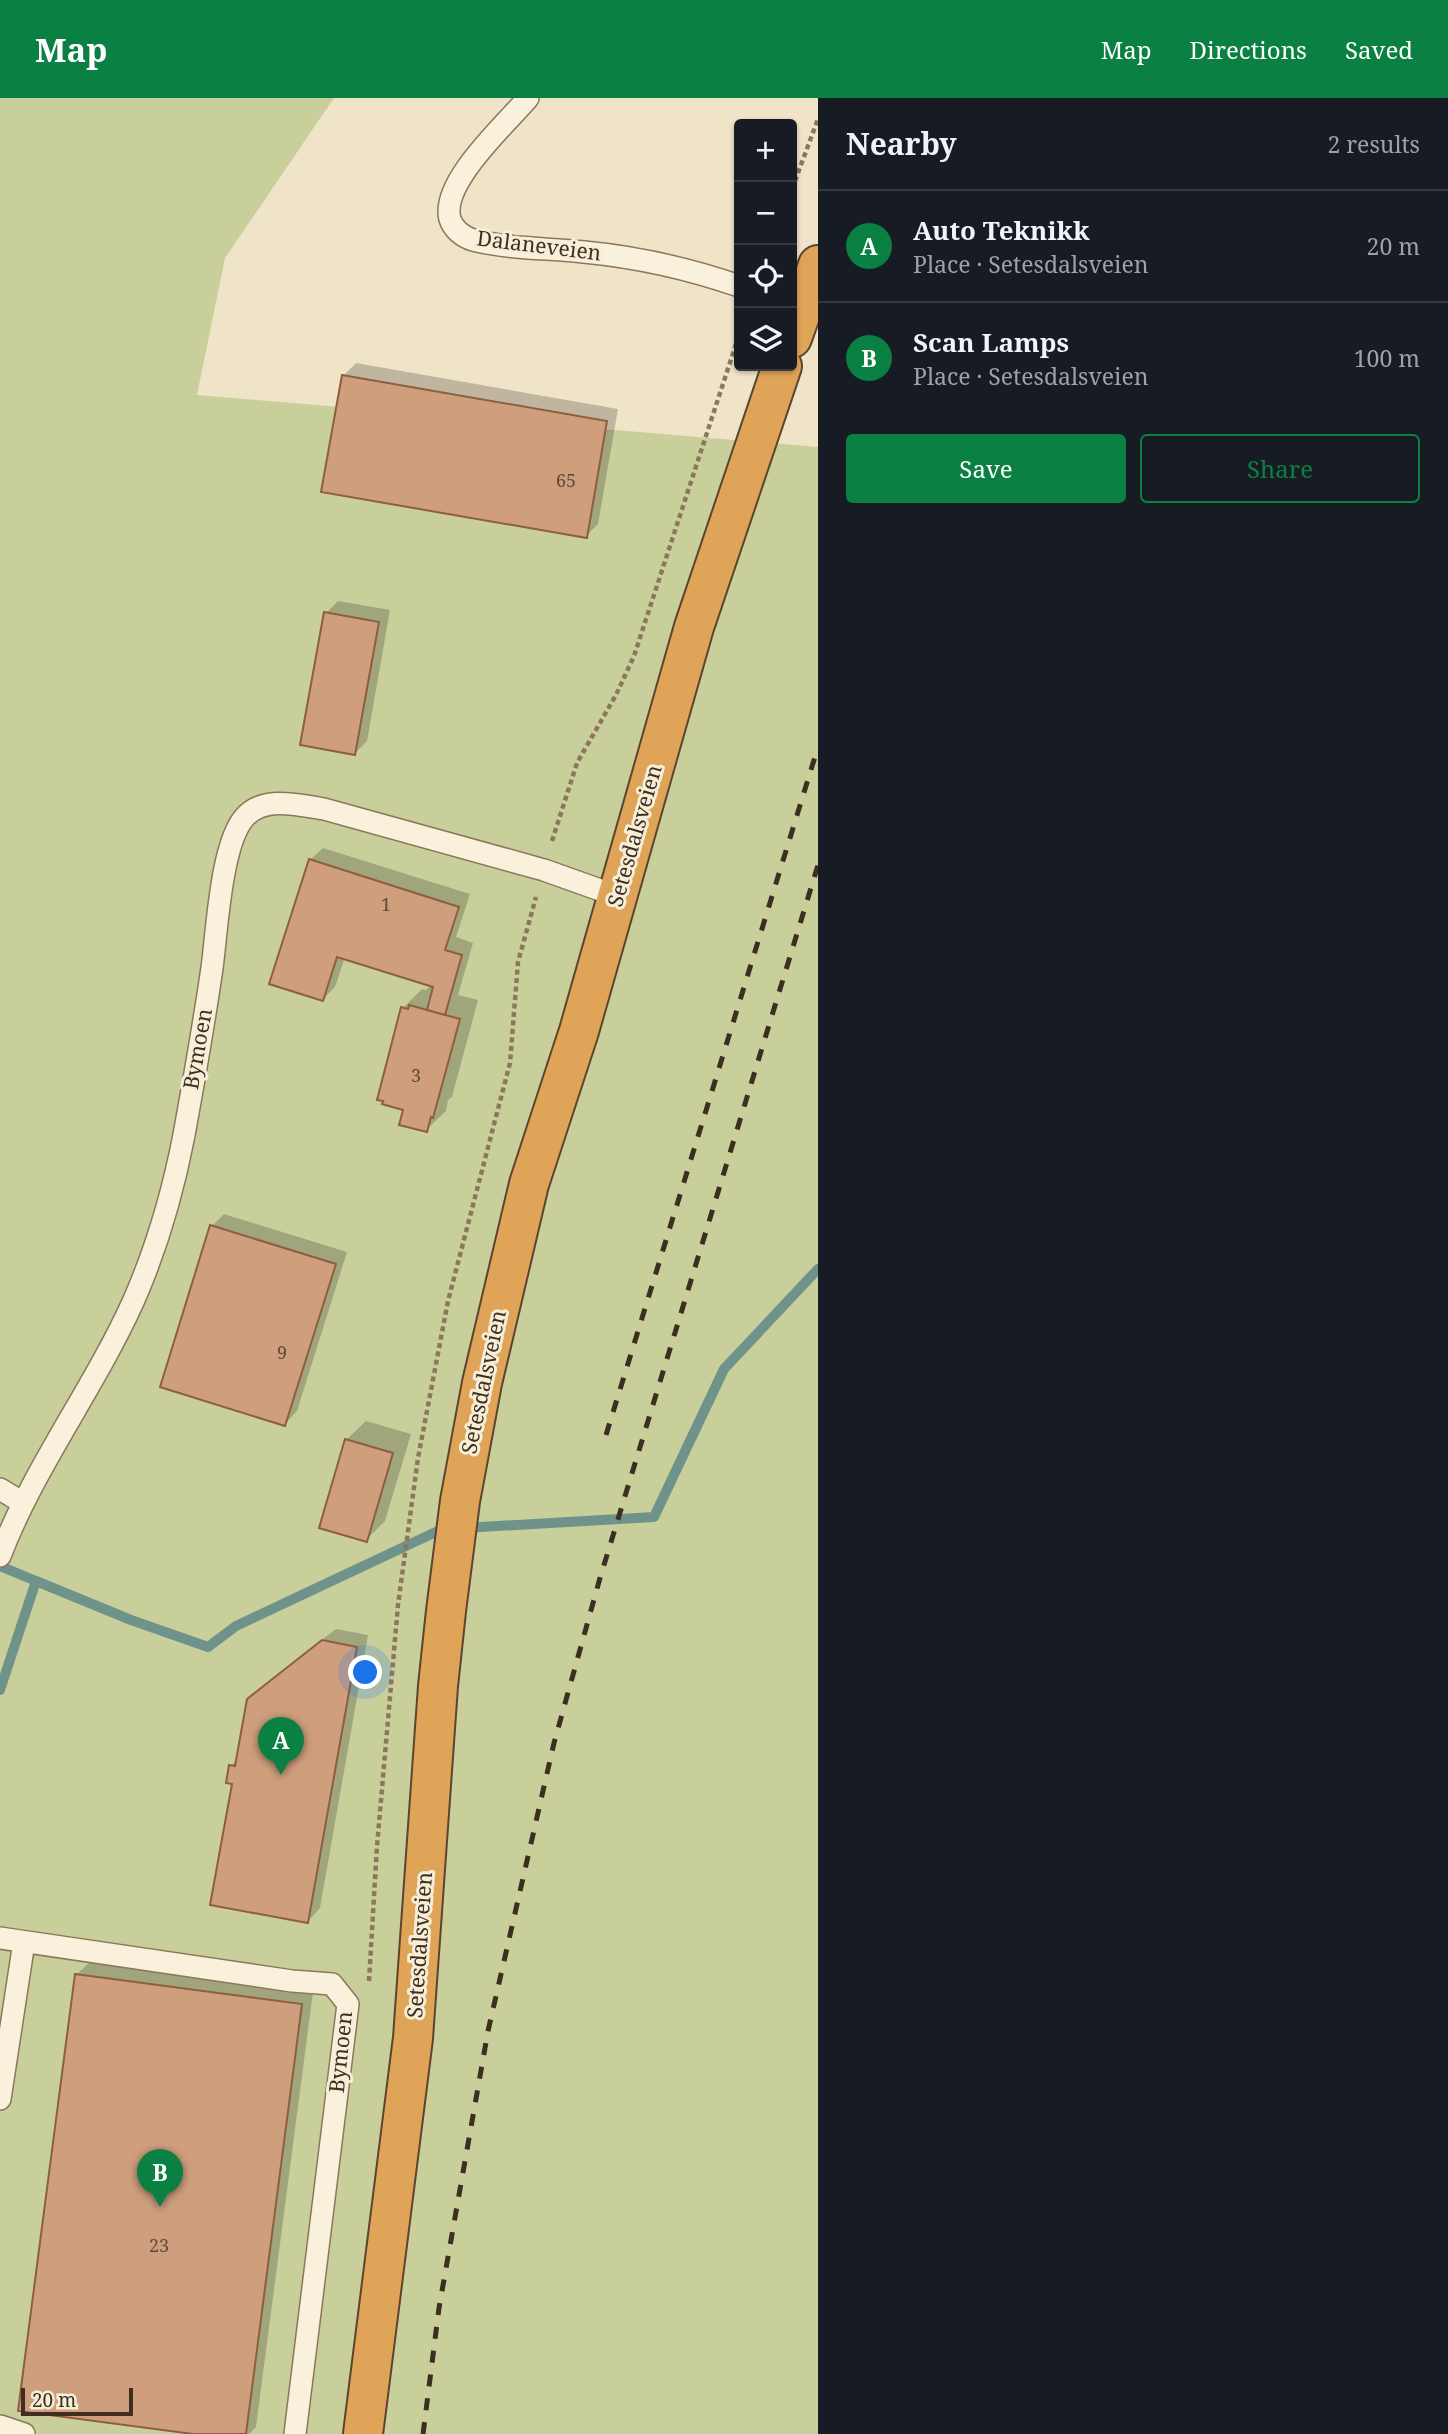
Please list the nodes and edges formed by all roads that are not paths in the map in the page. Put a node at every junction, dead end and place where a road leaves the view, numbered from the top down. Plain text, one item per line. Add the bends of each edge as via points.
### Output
1 (528, 98) edge
2 (818, 265) edge
3 (734, 284) edge
4 (797, 314) edge
5 (780, 371) edge
6 (617, 896) junction
7 (0, 1489) edge
8 (23, 1503) junction
9 (0, 1556) edge
10 (0, 1938) edge
11 (24, 1942) junction
12 (0, 2099) edge
13 (0, 2427) edge
14 (24, 2434) edge
15 (295, 2434) edge
16 (363, 2434) edge

1 - 3 lane, Dalaneveien via 458,181 450,201 450,220 459,233 502,245 608,254
2 - 4 highway
5 - 6 highway, Setesdalsveien via 694,627
6 - 8 lane, Bymoen via 544,870 324,809 272,803 243,818 224,874 183,1136 152,1255 132,1304
6 - 16 highway, Setesdalsveien via 529,1184 482,1383 460,1501 439,1686 413,2038
7 - 8 lane
8 - 9 lane, Bymoen
10 - 11 lane, Bymoen
11 - 12 lane
11 - 15 lane, Bymoen via 332,1984 348,2004
13 - 14 lane

